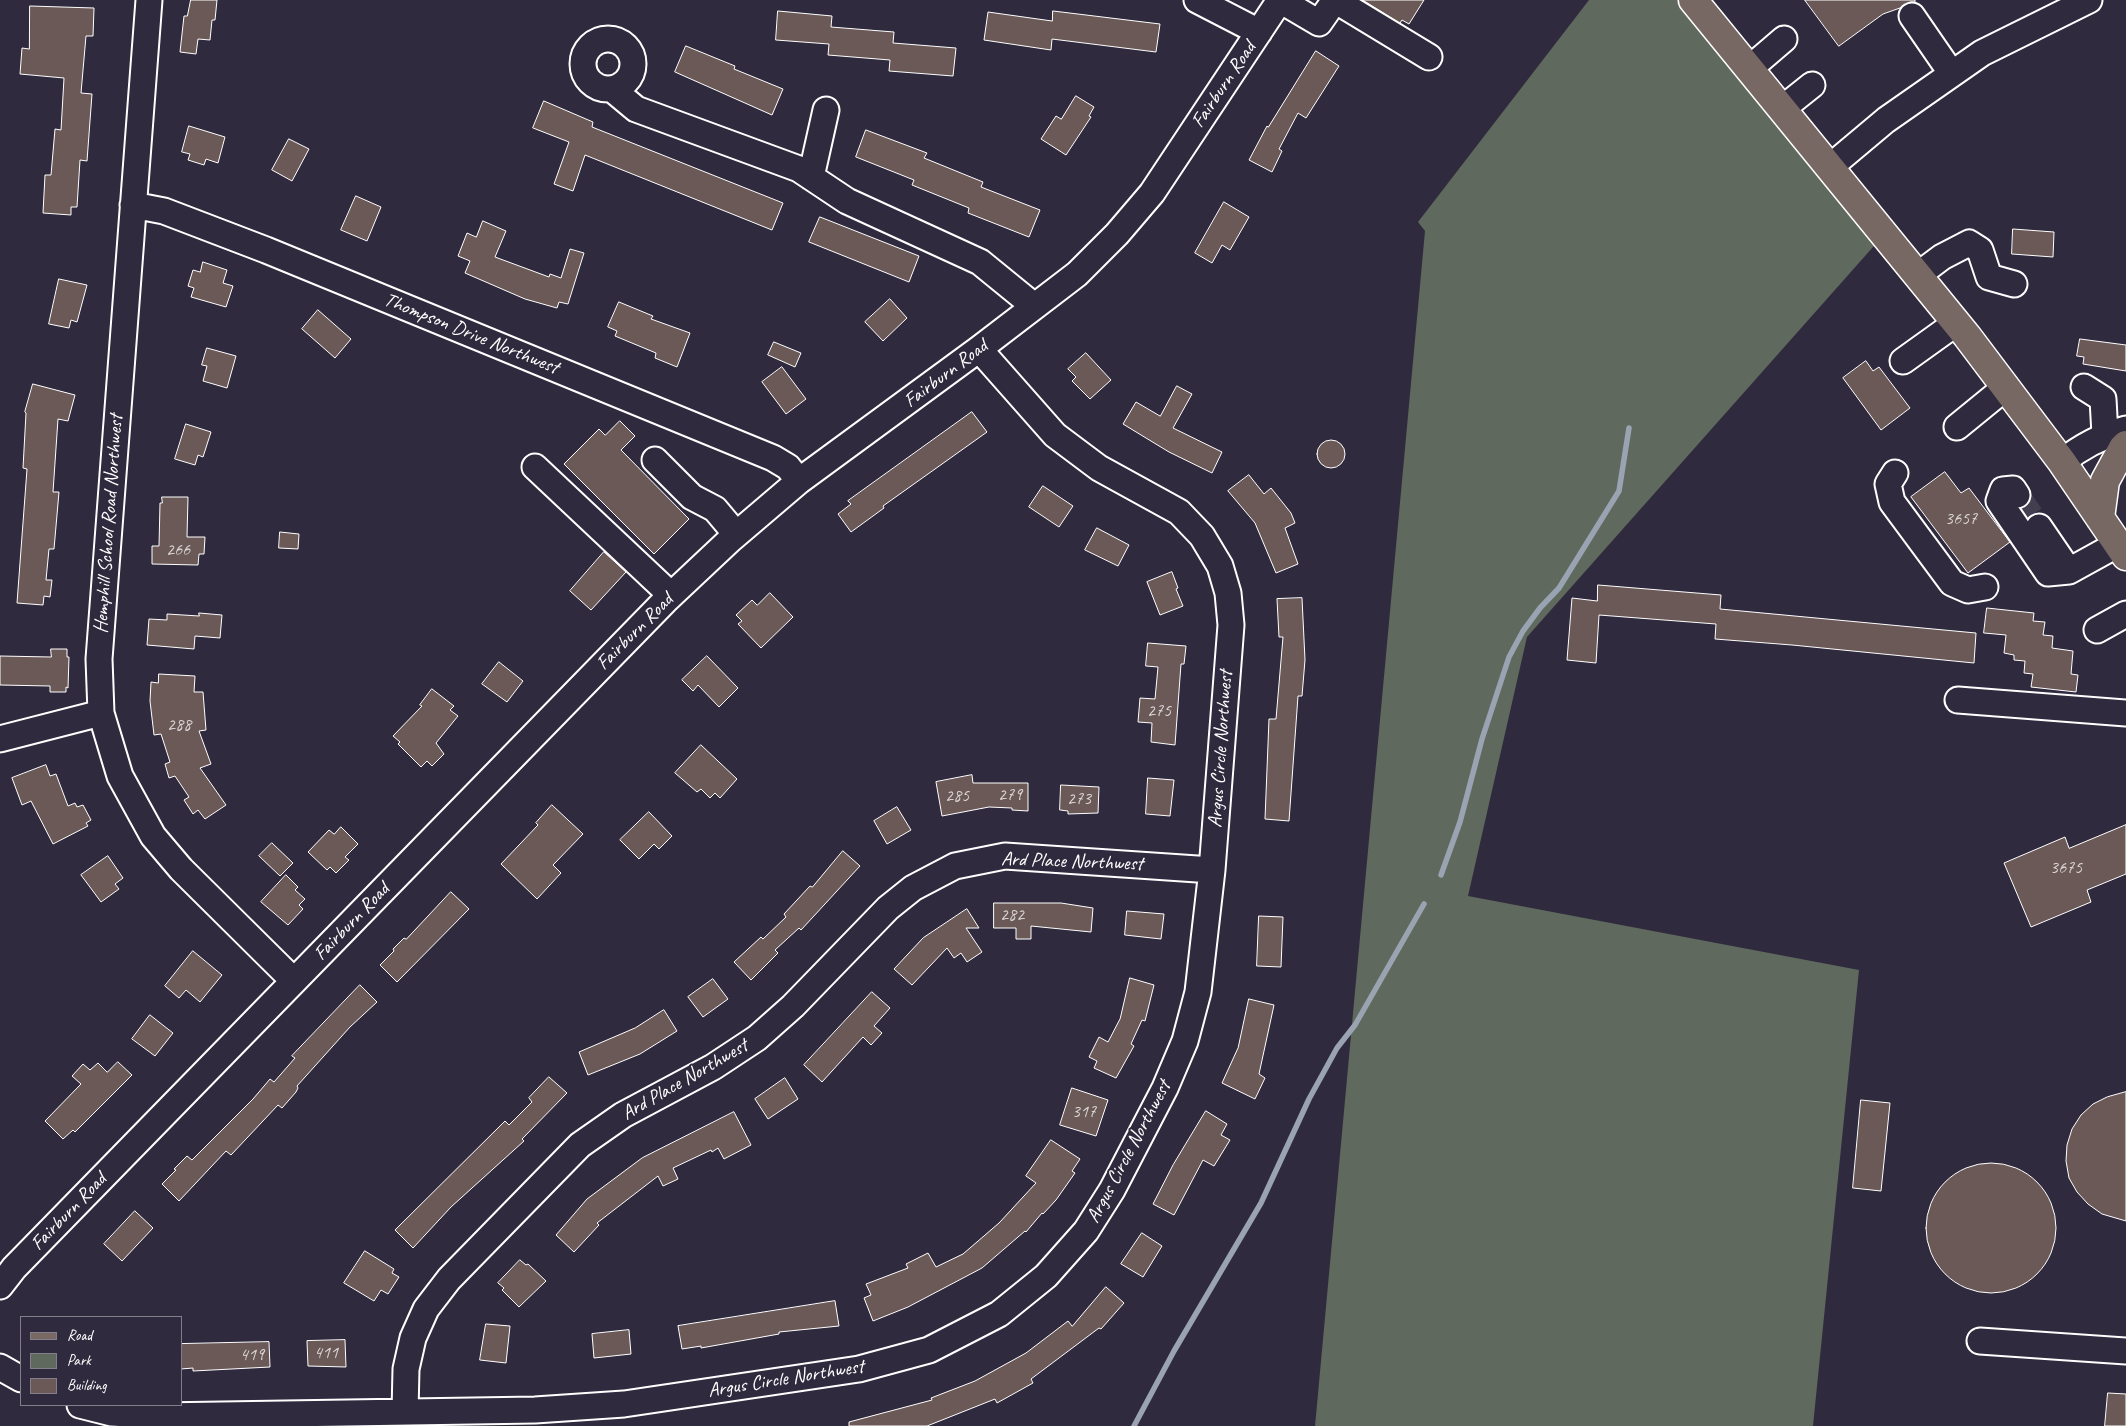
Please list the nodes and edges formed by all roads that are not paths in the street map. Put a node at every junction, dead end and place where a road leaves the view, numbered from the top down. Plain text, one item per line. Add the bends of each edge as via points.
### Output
1 (149, 0) edge
2 (1197, 0) edge
3 (1335, 0) edge
4 (1692, 0) edge
5 (2090, 0) edge
6 (1272, 3) edge
7 (1912, 16) dead end
8 (1259, 32) junction
9 (1784, 39) dead end
10 (1428, 57) dead end
11 (1749, 68) junction
12 (1952, 74) junction
13 (1812, 85) dead end
14 (612, 89) dead end
15 (1782, 109) junction
16 (826, 110) dead end
17 (1830, 167) junction
18 (811, 177) junction
19 (133, 205) junction
20 (1918, 275) junction
21 (2014, 284) dead end
22 (1034, 306) junction
23 (1956, 323) junction
24 (979, 349) junction
25 (1904, 361) dead end
26 (2006, 387) junction
27 (2084, 387) dead end
28 (1957, 427) dead end
29 (2119, 436) edge
30 (655, 460) dead end
31 (2062, 462) junction
32 (535, 467) dead end
33 (1895, 472) dead end
34 (799, 481) junction
35 (2017, 496) dead end
36 (2100, 518) junction
37 (2039, 527) tunnel mouth
38 (736, 534) junction
39 (2122, 550) edge
40 (2069, 571) junction
41 (1985, 587) dead end
42 (671, 595) junction
43 (2126, 614) edge
44 (2097, 630) dead end
45 (1958, 700) dead end
46 (101, 713) junction
47 (2126, 713) edge
48 (0, 739) edge
49 (1212, 870) junction
50 (294, 981) junction
51 (0, 1286) edge
52 (1980, 1341) dead end
53 (2126, 1351) edge
54 (0, 1367) edge
55 (20, 1378) edge
56 (85, 1406) edge
57 (405, 1412) junction

1 - 19 street, Hemphill School Road Northwest
2 - 8 street
3 - 6 street via 1319,23
3 - 10 street
4 - 11 main road
5 - 12 street via 1982,53
6 - 8 street, Fairburn Road
7 - 12 street
8 - 22 street, Fairburn Road via 1152,192 1117,234 1077,274
9 - 11 street
11 - 15 main road
12 - 17 street via 1886,120
13 - 15 street
14 - 18 street via 636,109 799,168
15 - 17 main road
16 - 18 street
17 - 20 main road
18 - 22 street via 847,201 980,262
19 - 34 street, Thompson Drive Northwest via 164,211 266,250 764,454 788,467
19 - 46 street, Hemphill School Road Northwest via 99,659
20 - 21 street via 1969,243 1980,250 1989,277
20 - 23 main road
22 - 24 street, Fairburn Road
23 - 25 street
23 - 26 main road
24 - 34 street, Fairburn Road
24 - 49 street, Argus Circle Northwest via 1055,435 1099,468 1179,512 1202,536 1220,566 1228,593 1231,625
26 - 28 street
26 - 31 main road
27 - 29 street via 2102,399
29 - 31 street via 2082,446
29 - 36 main road via 2123,448 2105,482
30 - 38 street via 692,497 715,509
31 - 36 main road
32 - 42 street
33 - 41 street via 1888,484 1892,502 1952,583 1968,590
34 - 38 street, Fairburn Road
35 - 40 street via 2013,489 2003,490 1998,501 2048,573
36 - 39 main road
37 - 40 street
38 - 42 street, Fairburn Road
39 - 40 street
42 - 50 street, Fairburn Road
43 - 44 street
45 - 47 street
46 - 48 street
46 - 50 street, Hemphill School Road Northwest via 120,776 153,836 181,869
49 - 57 street, Ard Place Northwest via 1005,856 955,866 913,888 888,908 793,1006 757,1038 713,1067 623,1115 580,1145 449,1279 426,1309 413,1338 406,1369
49 - 57 street, Argus Circle Northwest via 1198,992 1185,1041 1165,1088 1112,1190 1086,1231 1046,1276 999,1314 929,1350 859,1369 624,1404 535,1410
50 - 51 street, Fairburn Road
52 - 53 street
54 - 55 street
56 - 57 street, Argus Circle Northwest via 158,1416

